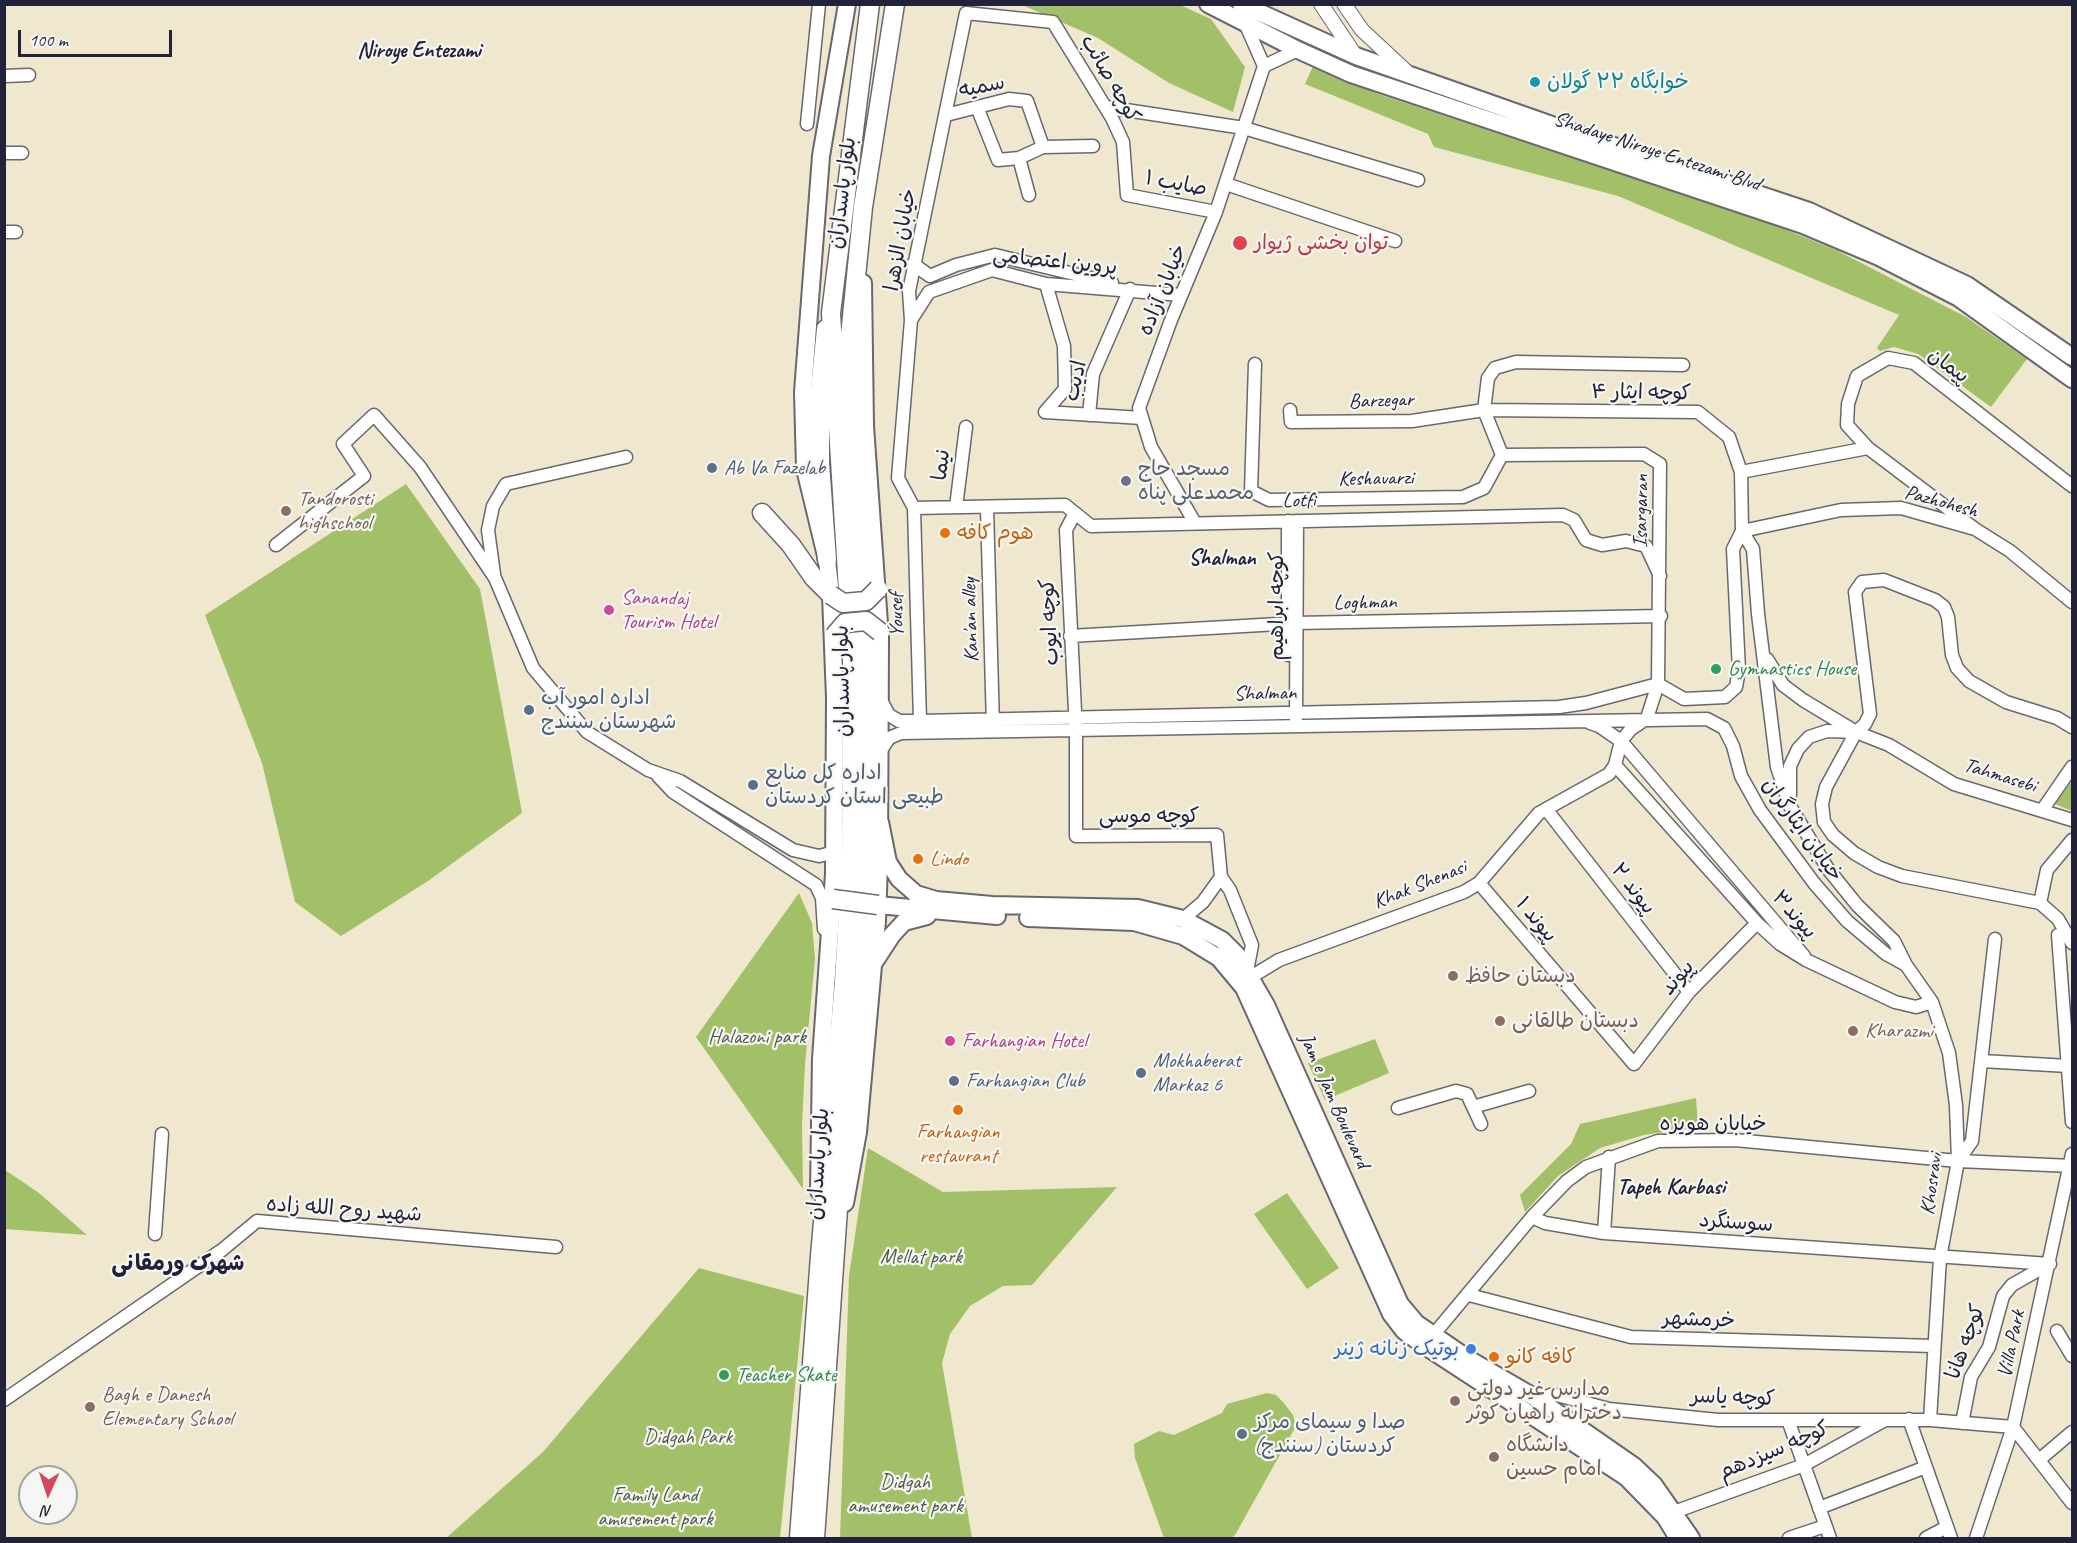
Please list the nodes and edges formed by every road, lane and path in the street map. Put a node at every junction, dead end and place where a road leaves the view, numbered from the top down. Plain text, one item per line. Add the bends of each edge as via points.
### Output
1 (819, 4) edge
2 (848, 4) edge
3 (870, 4) edge
4 (895, 4) edge
5 (904, 4) edge
6 (1208, 4) edge
7 (1241, 4) edge
8 (1321, 4) edge
9 (1344, 4) edge
10 (1053, 22) joint
11 (1245, 23) junction
12 (891, 29) junction
13 (1364, 32) junction
14 (1298, 50) junction
15 (1351, 50) junction
16 (1264, 66) junction
17 (29, 75) dead end
18 (4, 76) edge
19 (1411, 76) junction
20 (977, 107) junction
21 (1106, 107) junction
22 (945, 115) junction
23 (807, 124) dead end
24 (1244, 128) junction
25 (1093, 146) dead end
26 (1043, 147) junction
27 (4, 153) edge
28 (22, 153) dead end
29 (1019, 158) junction
30 (1676, 174) junction
31 (1418, 180) dead end
32 (1226, 184) junction
33 (1029, 195) dead end
34 (1127, 195) joint
35 (1216, 212) junction
36 (1395, 241) dead end
37 (858, 252) junction
38 (913, 264) junction
39 (1047, 284) junction
40 (1130, 289) junction
41 (1181, 295) junction
42 (831, 313) junction
43 (911, 320) junction
44 (2073, 357) edge
45 (1255, 364) dead end
46 (1683, 365) dead end
47 (2073, 379) edge
48 (1290, 410) dead end
49 (1484, 410) junction
50 (1089, 415) junction
51 (1142, 418) junction
52 (966, 427) dead end
53 (1868, 448) junction
54 (1502, 455) junction
55 (626, 457) dead end
56 (1741, 472) junction
57 (2073, 486) edge
58 (956, 507) junction
59 (987, 507) junction
60 (914, 508) junction
61 (762, 513) dead end
62 (1075, 513) junction
63 (1292, 521) junction
64 (1195, 523) junction
65 (1975, 529) junction
66 (1742, 531) junction
67 (276, 545) dead end
68 (827, 561) junction
69 (1660, 576) junction
70 (495, 578) junction
71 (878, 589) junction
72 (831, 595) junction
73 (2073, 602) edge
74 (1661, 616) junction
75 (1292, 624) junction
76 (880, 632) junction
77 (834, 636) junction
78 (1070, 636) junction
79 (1765, 656) junction
80 (1659, 684) junction
81 (880, 699) junction
82 (1428, 710) junction
83 (1292, 713) junction
84 (1647, 718) junction
85 (920, 721) junction
86 (1580, 721) junction
87 (1076, 724) junction
88 (1428, 724) junction
89 (993, 726) junction
90 (1292, 726) junction
91 (2073, 727) edge
92 (1856, 732) junction
93 (1622, 741) junction
94 (880, 752) junction
95 (1615, 765) junction
96 (2073, 767) edge
97 (658, 776) junction
98 (1790, 806) junction
99 (1546, 809) junction
100 (2043, 809) junction
101 (2073, 820) edge
102 (880, 822) junction
103 (750, 825) junction
104 (1076, 836) joint
105 (743, 837) junction
106 (2073, 840) edge
107 (835, 852) junction
108 (1221, 877) junction
109 (1479, 883) junction
110 (833, 899) junction
111 (2040, 903) junction
112 (878, 905) junction
113 (946, 913) junction
114 (1108, 914) junction
115 (1183, 919) junction
116 (1757, 923) junction
117 (2058, 935) dead end
118 (1995, 939) dead end
119 (2073, 943) edge
120 (1806, 960) junction
121 (873, 964) junction
122 (1906, 964) junction
123 (829, 965) junction
124 (1249, 974) junction
125 (1689, 992) junction
126 (1932, 1002) junction
127 (1982, 1061) junction
128 (1634, 1064) joint
129 (2068, 1066) junction
130 (1529, 1091) dead end
131 (1473, 1107) junction
132 (1398, 1108) dead end
133 (2073, 1122) edge
134 (1481, 1124) dead end
135 (162, 1134) dead end
136 (1609, 1157) junction
137 (1958, 1161) junction
138 (2072, 1162) edge
139 (1532, 1217) junction
140 (1604, 1233) junction
141 (155, 1234) dead end
142 (556, 1247) dead end
143 (827, 1256) junction
144 (1940, 1258) junction
145 (2050, 1264) junction
146 (1469, 1295) junction
147 (2057, 1331) dead end
148 (1434, 1334) junction
149 (1934, 1346) junction
150 (2073, 1356) edge
151 (4, 1400) edge
152 (1539, 1400) junction
153 (1887, 1419) junction
154 (1909, 1419) junction
155 (1788, 1420) junction
156 (1930, 1420) junction
157 (1962, 1423) junction
158 (2013, 1427) junction
159 (2073, 1432) edge
160 (2039, 1460) junction
161 (1804, 1465) junction
162 (1926, 1467) junction
163 (2073, 1503) edge
164 (1819, 1508) junction
165 (1674, 1512) junction
166 (1826, 1526) junction
167 (1949, 1533) edge
168 (799, 1539) edge
169 (815, 1539) edge
170 (1678, 1539) edge
171 (1691, 1539) edge
172 (1789, 1539) edge
173 (1830, 1539) edge
174 (1926, 1539) edge
175 (1976, 1539) edge

1 - 23 street
2 - 68 main road via 822,147 803,392 805,470
3 - 42 main road, بلوار پاسداران
4 - 12 main road, بلوار پاسداران
5 - 12 main road
6 - 11 main road, Shadaye Niroye Entezami Blvd
7 - 15 main road, Shadaye Niroye Entezami Blvd
8 - 15 street
9 - 13 street
10 - 21 street, کوچه صائب
10 - 22 street, خیابان الزهرا via 966,13
11 - 14 main road, Shadaye Niroye Entezami Blvd
11 - 16 street
12 - 37 main road, بلوار پاسداران
13 - 15 street
13 - 19 street
14 - 16 street
14 - 30 main road, Shadaye Niroye Entezami Blvd via 1351,74
15 - 19 main road, Shadaye Niroye Entezami Blvd
16 - 24 street, خیابان آزاده
17 - 18 street
19 - 30 main road, Shadaye Niroye Entezami Blvd
20 - 22 street, سمیه
20 - 26 street, سمیه via 1009,99 1027,101
20 - 29 street via 998,160
21 - 24 street
21 - 34 street, کوچه صائب via 1123,142
22 - 38 street, خیابان الزهرا
24 - 31 street
24 - 32 street, خیابان آزاده
25 - 26 street
26 - 29 street
27 - 28 street
29 - 33 street
30 - 44 main road, Shadaye Niroye Entezami Blvd via 1809,211 1891,248 1966,285
30 - 47 main road, Shadaye Niroye Entezami Blvd via 1879,257 1959,298
32 - 35 street, خیابان آزاده
32 - 36 street
34 - 35 street, صایب ۱
35 - 41 street, خیابان آزاده
37 - 71 main road via 863,282 865,426
37 - 143 main road, بلوار پاسداران via 849,346 867,656 866,836 858,983
38 - 40 street, پروین اعتصامی via 930,276 995,255
38 - 43 street, خیابان الزهرا via 909,291
39 - 40 street, پروین اعتصامی
39 - 43 street, پروین اعتصامی via 992,270 929,292
39 - 50 street, ادیب via 1064,346 1065,389 1045,412
40 - 41 street
40 - 50 street, ادیب via 1093,374
41 - 51 street, خیابان آزاده via 1139,408
42 - 68 main road via 823,339 820,389 820,463
42 - 143 main road, بلوار پاسداران via 852,656 853,770 848,932
43 - 60 street, خیابان الزهرا via 898,478
45 - 54 street, Keshavarzi via 1251,491 1269,500 1462,497 1484,488
46 - 49 street via 1516,362 1495,368 1488,378
48 - 49 street, Barzegar via 1291,422 1412,421
49 - 54 street
49 - 56 street, کوچه ایثار ۴ via 1698,412 1729,437
50 - 51 street
51 - 64 street, خیابان آزاده via 1151,447
52 - 58 street, نیما
53 - 56 street
53 - 57 street, پیمان via 1847,425 1848,404 1857,376 1888,358 1914,363
53 - 65 street, پیمان
54 - 69 street, Isargaran via 1644,454 1660,464
55 - 70 street via 506,484 493,506 488,530
56 - 66 street, کوچه ایثار ۴
58 - 59 street, Lotfi
58 - 60 street, Lotfi
59 - 62 street, Lotfi via 1065,505
59 - 89 street, Kan'an alley
60 - 85 street, Yousef
61 - 72 main road
62 - 64 street, Lotfi via 1090,526
62 - 78 street, کوچه ایوب via 1066,531
63 - 64 street, Lotfi
63 - 69 street, Lotfi via 1563,515 1574,520 1587,540 1602,545 1626,541 1646,546
63 - 75 street, کوچه ابراهیم
65 - 66 street, Pazhohesh via 1901,508 1841,510
65 - 73 street, Pazhohesh via 2010,551
66 - 79 street, Khosravi via 1753,549
66 - 80 street via 1733,549 1739,670 1736,687 1725,697 1684,699
67 - 70 street via 364,476 343,444 374,415 420,467
68 - 72 main road
69 - 74 street, Isargaran
70 - 97 street via 533,668 587,732
71 - 72 main road, bridge via 866,601 843,603
71 - 76 main road
72 - 77 main road
74 - 75 street, Loghman
74 - 80 street, Isargaran
75 - 78 street, Loghman
75 - 83 street, کوچه ابراهیم
76 - 77 main road, bridge via 866,621 845,623
76 - 81 main road
77 - 107 main road
78 - 87 street, کوچه ایوب
79 - 92 street via 1783,685
79 - 98 street, Khosravi via 1777,767
80 - 82 street, Shalman via 1559,707
80 - 84 street, Isargaran
81 - 85 street, Shalman via 889,715 899,721
81 - 94 main road
82 - 83 street, Shalman
82 - 88 street
83 - 87 street, Shalman
83 - 90 street, کوچه ابراهیم
84 - 86 street, Shalman
84 - 93 street
84 - 122 street, خیابان ایثارگران via 1707,718 1724,728 1740,776 1785,847 1848,921 1886,954
85 - 89 street, Shalman
86 - 88 street, Shalman
86 - 93 street, پیوند۳ via 1599,726
87 - 89 street, Shalman
87 - 90 street, Shalman
87 - 104 street, کوچه ایوب
88 - 90 street, Shalman
89 - 94 street, Shalman via 900,734 889,738
91 - 92 street via 2057,718 2012,705 1969,681 1952,656 1944,607 1927,595 1884,580 1862,582 1855,592 1870,694 1868,721
92 - 98 street via 1827,731 1809,737 1797,749 1790,766
92 - 100 street, Tahmasebi via 1889,745 1954,784
92 - 111 street via 1826,787 1822,804 1824,822 1833,836 1854,854 1902,876
93 - 95 street
93 - 120 street, پیوند۳ via 1794,941
94 - 102 main road
95 - 99 street, Khak Shenasi via 1609,774
95 - 116 street, پیوند۳
96 - 100 street
97 - 103 street via 680,781
97 - 105 street via 673,792
98 - 122 street, Khosravi via 1828,869 1894,941
99 - 109 street, Khak Shenasi
99 - 125 street, پیوند ۲
100 - 101 street, Tahmasebi
102 - 112 main road
102 - 114 main road, Jam e Jam Boulevard via 888,862 916,894 936,900
103 - 105 street
103 - 107 street via 793,850 819,856
104 - 108 street, کوچه موسی via 1217,835
105 - 123 street via 816,885 822,898
106 - 111 street via 2047,870
107 - 110 main road
108 - 115 street via 1203,902
108 - 124 street via 1252,945
109 - 124 street, Khak Shenasi
109 - 128 street, پیوند ۱
110 - 112 main road, bridge
110 - 123 main road
111 - 119 street via 2058,919
112 - 113 main road, Jam e Jam Boulevard
112 - 121 main road
113 - 114 main road, Jam e Jam Boulevard via 1052,920
113 - 121 main road via 904,922
114 - 115 main road, Jam e Jam Boulevard via 1138,908
114 - 170 main road, Jam e Jam Boulevard via 1183,936 1219,958 1239,981 1379,1291 1404,1331 1626,1477 1665,1517
115 - 124 main road, Jam e Jam Boulevard via 1222,940
116 - 120 street, پیوند۳
116 - 125 street, پیوند
117 - 129 street
118 - 127 street
120 - 126 street via 1895,1002 1916,1007
121 - 143 main road via 858,1132
122 - 126 street, Khosravi
123 - 143 main road via 818,1129
124 - 148 main road, Jam e Jam Boulevard via 1292,1060 1400,1304 1416,1323
125 - 128 street, پیوند
126 - 137 street, Khosravi via 1948,1053 1956,1105
127 - 129 street
127 - 137 street via 1972,1141
129 - 133 street
130 - 131 street
131 - 132 street via 1467,1094 1456,1091
131 - 134 street
135 - 141 street
136 - 137 street, خیابان هویزه via 1658,1142 1735,1140
136 - 139 street, خیابان هویزه via 1568,1181
136 - 140 street
137 - 138 street, خیابان هویزه
137 - 144 street, Khosravi
138 - 145 street, Villa Park
139 - 140 street, سوسنگرد via 1545,1223
139 - 146 street, خیابان هویزه
140 - 144 street, سوسنگرد
142 - 151 street, شهید روح الله زاده via 257,1221 222,1250
143 - 168 main road, بلوار پاسداران via 818,1310
143 - 169 main road, بلوار پاسداران
144 - 145 street, سوسنگرد
144 - 149 street, Khosravi
145 - 157 street, کوچه هانا via 2012,1285 2003,1296 1989,1347 1971,1377
145 - 158 street, Villa Park
146 - 148 street, خیابان هویزه
146 - 149 street, خرمشهر via 1631,1337
147 - 150 street
148 - 152 main road, Jam e Jam Boulevard
149 - 156 street, Khosravi
152 - 155 street, کوچه یاسر via 1553,1394 1620,1410 1718,1420
152 - 165 main road, Jam e Jam Boulevard via 1634,1466
153 - 154 street, کوچه یاسر
153 - 155 street, کوچه یاسر
153 - 161 street, کوچه سیزدهم
154 - 156 street, کوچه یاسر
154 - 162 street
155 - 161 street
156 - 157 street, کوچه یاسر
157 - 158 street, کوچه یاسر
158 - 160 street
158 - 175 street, Villa Park
159 - 160 street
160 - 163 street
161 - 164 street
161 - 165 street, کوچه سیزدهم
162 - 164 street
162 - 167 street
164 - 166 street
165 - 171 main road, Jam e Jam Boulevard
166 - 172 street
166 - 173 street
167 - 174 street

